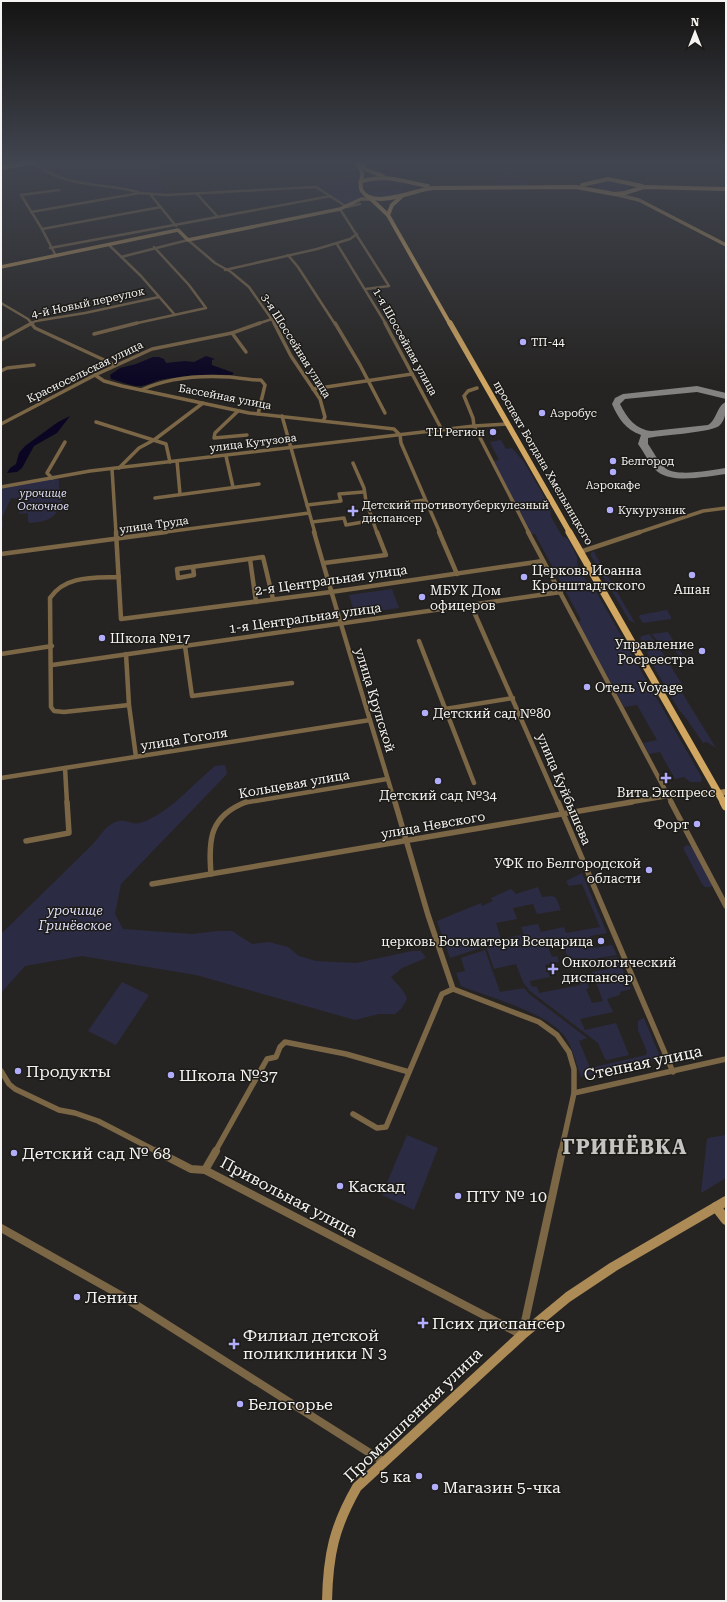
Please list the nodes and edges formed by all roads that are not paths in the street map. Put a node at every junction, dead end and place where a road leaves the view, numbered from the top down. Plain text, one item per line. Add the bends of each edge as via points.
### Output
1 (45, 237) edge
2 (109, 237) edge
3 (147, 237) edge
4 (185, 237) edge
5 (204, 237) edge
6 (355, 237) edge
7 (359, 237) edge
8 (400, 237) edge
9 (710, 237) edge
10 (188, 240) junction
11 (338, 244) junction
12 (109, 245) junction
13 (726, 245) edge
14 (50, 248) junction
15 (154, 248) junction
16 (288, 255) junction
17 (56, 256) junction
18 (121, 257) junction
19 (1, 267) edge
20 (225, 270) junction
21 (366, 290) junction
22 (159, 297) junction
23 (1, 303) edge
24 (175, 314) junction
25 (272, 319) junction
26 (31, 323) junction
27 (232, 333) junction
28 (94, 334) dead end
29 (1, 340) edge
30 (246, 352) dead end
31 (34, 365) dead end
32 (115, 365) junction
33 (1, 371) edge
34 (412, 374) junction
35 (96, 375) junction
36 (370, 380) junction
37 (477, 388) dead end
38 (313, 389) junction
39 (141, 390) junction
40 (203, 403) junction
41 (238, 411) junction
42 (385, 413) dead end
43 (258, 414) junction
44 (282, 416) junction
45 (323, 421) junction
46 (96, 422) dead end
47 (1, 424) edge
48 (508, 424) junction
49 (474, 426) junction
50 (442, 430) junction
51 (247, 435) dead end
52 (400, 435) junction
53 (154, 440) junction
54 (65, 442) dead end
55 (290, 448) junction
56 (226, 456) junction
57 (177, 461) junction
58 (170, 462) junction
59 (353, 464) dead end
60 (119, 468) junction
61 (112, 469) junction
62 (52, 478) junction
63 (259, 484) dead end
64 (1, 487) edge
65 (233, 487) junction
66 (363, 492) junction
67 (180, 494) junction
68 (155, 498) dead end
69 (425, 500) junction
70 (307, 505) junction
71 (368, 508) junction
72 (726, 508) edge
73 (309, 513) junction
74 (374, 520) junction
75 (312, 522) junction
76 (116, 540) junction
77 (580, 552) junction
78 (1, 554) edge
79 (250, 560) junction
80 (543, 561) junction
81 (324, 564) junction
82 (192, 567) dead end
83 (457, 574) junction
84 (119, 576) junction
85 (331, 592) junction
86 (561, 592) junction
87 (273, 599) junction
88 (256, 602) junction
89 (471, 605) junction
90 (340, 624) junction
91 (419, 641) dead end
92 (52, 646) junction
93 (185, 646) junction
94 (1, 654) edge
95 (126, 654) junction
96 (52, 665) junction
97 (292, 683) dead end
98 (513, 698) junction
99 (129, 705) junction
100 (445, 709) junction
101 (370, 720) junction
102 (136, 757) junction
103 (65, 768) junction
104 (1, 778) edge
105 (387, 779) junction
106 (474, 783) dead end
107 (722, 792) edge
108 (668, 796) junction
109 (726, 806) edge
110 (563, 814) junction
111 (406, 840) junction
112 (26, 841) dead end
113 (211, 874) junction
114 (152, 884) dead end
115 (726, 906) edge
116 (453, 989) junction
117 (726, 1059) edge
118 (1, 1071) edge
119 (409, 1072) junction
120 (673, 1072) junction
121 (574, 1093) junction
122 (353, 1114) dead end
123 (205, 1170) junction
124 (726, 1201) edge
125 (716, 1207) junction
126 (726, 1220) edge
127 (1, 1228) edge
128 (522, 1335) junction
129 (384, 1462) junction
130 (327, 1601) edge

1 - 14 street
2 - 14 street
3 - 12 street
4 - 10 street
5 - 10 street
6 - 11 street
7 - 21 street via 389,286
8 - 48 main road, проспект Богдана Хмельницкого
9 - 13 street
10 - 15 street
10 - 20 street, 3-я Шоссейная улица
11 - 16 street
11 - 21 street, 1-я Шоссейная улица
12 - 17 street
12 - 18 street
14 - 17 street
15 - 18 street
15 - 24 street via 206,307
16 - 20 street
16 - 36 street via 299,268
17 - 19 street
18 - 22 street
20 - 25 street, 3-я Шоссейная улица via 249,287
21 - 34 street, 1-я Шоссейная улица
22 - 24 street
22 - 26 street, 4-й Новый переулок
23 - 26 street
24 - 28 street
25 - 27 street, Красносельская улица
25 - 38 street, 3-я Шоссейная улица via 291,356
26 - 29 street, 4-й Новый переулок
26 - 32 street via 35,328
27 - 30 street
27 - 32 street, Красносельская улица via 158,347
31 - 33 street
32 - 35 street, Красносельская улица
34 - 36 street
34 - 50 street, 1-я Шоссейная улица
35 - 39 street, Бассейная улица via 104,381
35 - 47 street, Красносельская улица
36 - 38 street
36 - 42 street
37 - 49 street via 468,390 464,396
38 - 45 street, 3-я Шоссейная улица via 323,407
39 - 40 street, Бассейная улица
39 - 43 street via 156,383 185,378 261,380 265,385
40 - 41 street, Бассейная улица
40 - 53 street
41 - 43 street, Бассейная улица
41 - 51 street via 215,433 214,438
43 - 44 street, Бассейная улица
44 - 45 street, Бассейная улица
44 - 55 street, улица Крупской
45 - 52 street, Бассейная улица via 387,427
46 - 53 street
48 - 49 street, улица Кутузова
48 - 77 main road, проспект Богдана Хмельницкого
49 - 50 street, улица Кутузова
49 - 80 street
50 - 52 street, улица Кутузова
52 - 55 street, улица Кутузова
52 - 69 street via 401,444
53 - 58 street via 166,444
53 - 60 street via 139,448
54 - 62 street via 47,473
55 - 56 street, улица Кутузова
55 - 70 street, улица Крупской
56 - 57 street, улица Кутузова
56 - 65 street
57 - 58 street, улица Кутузова
57 - 67 street
58 - 60 street, улица Кутузова
59 - 66 street via 364,488
60 - 61 street, улица Кутузова
61 - 62 street, улица Кутузова
61 - 76 street
62 - 64 street, улица Кутузова
63 - 65 street
65 - 67 street
66 - 70 street via 338,494 341,501
66 - 71 street
67 - 68 street
69 - 71 street
69 - 83 street
70 - 73 street, улица Крупской
71 - 74 street
72 - 77 street via 703,511
73 - 75 street, улица Крупской
73 - 76 street, улица Труда
74 - 75 street via 346,525 344,518
74 - 81 street via 386,555
75 - 81 street, улица Крупской
76 - 78 street, улица Труда
76 - 84 street
77 - 107 main road, проспект Богдана Хмельницкого
79 - 82 street
79 - 87 street via 263,557
79 - 88 street
80 - 83 street, 2-я Центральная улица
80 - 86 street
81 - 85 street, улица Крупской
83 - 85 street, 2-я Центральная улица
84 - 88 street, 2-я Центральная улица via 121,620
84 - 92 street via 76,580 57,588 50,598
85 - 87 street, 2-я Центральная улица
85 - 90 street, улица Крупской
86 - 89 street, 1-я Центральная улица
86 - 108 street
87 - 88 street, 2-я Центральная улица
89 - 90 street, 1-я Центральная улица
89 - 98 street, улица Куйбышева
90 - 93 street, 1-я Центральная улица
90 - 101 street, улица Крупской
91 - 100 street
92 - 94 street
92 - 96 street
93 - 95 street, 1-я Центральная улица
93 - 97 street via 192,696
95 - 96 street, 1-я Центральная улица
95 - 99 street
96 - 99 street via 51,707 54,711
98 - 100 street
98 - 110 street, улица Куйбышева
99 - 102 street
100 - 106 street
101 - 102 street, улица Гоголя
101 - 105 street, улица Крупской
102 - 103 street, улица Гоголя
103 - 104 street, улица Гоголя
103 - 112 street via 69,834
105 - 111 street, улица Крупской
105 - 113 street, Кольцевая улица via 249,800 238,804 228,810 212,830
107 - 108 street, улица Невского
107 - 109 main road, проспект Богдана Хмельницкого
108 - 110 street, улица Невского
108 - 115 street
110 - 111 street, улица Невского
110 - 120 street, улица Куйбышева
111 - 113 street, улица Невского
111 - 116 street, улица Крупской
113 - 114 street, улица Невского
116 - 119 street via 442,994
116 - 121 street via 539,1022 557,1035 569,1052 574,1070
117 - 120 street, Степная улица
118 - 123 street, Привольная улица via 15,1089 59,1110 98,1121 191,1169
119 - 122 street via 386,1127 377,1128
119 - 123 street via 346,1054 285,1042 276,1057 267,1059
120 - 121 street, Степная улица
121 - 128 street, Степная улица
123 - 128 street, Привольная улица
124 - 125 street, Промышленная улица
125 - 126 street
125 - 128 street, Промышленная улица via 587,1284
127 - 129 street via 122,1296
128 - 129 street, Промышленная улица
129 - 130 street, Промышленная улица via 357,1487 343,1509 333,1536 327,1575

